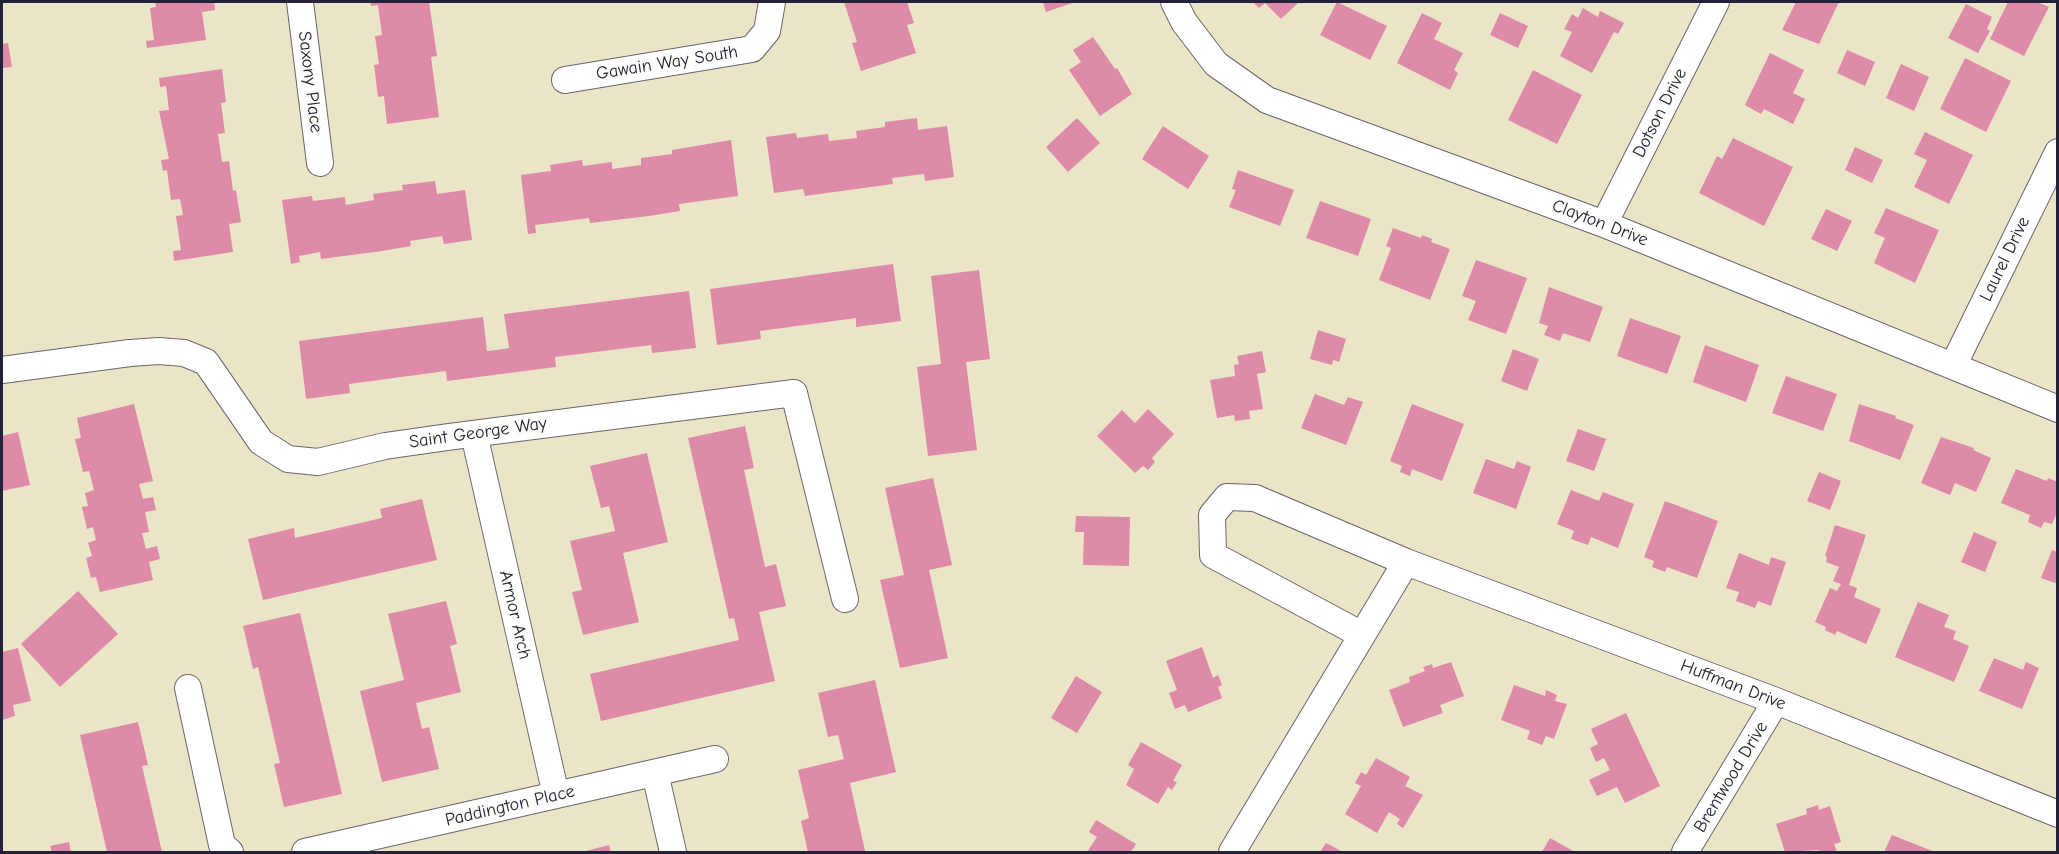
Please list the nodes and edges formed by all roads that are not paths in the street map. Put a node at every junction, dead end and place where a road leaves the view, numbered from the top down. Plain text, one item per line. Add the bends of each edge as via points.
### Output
1 (300, 2) edge
2 (772, 2) edge
3 (1174, 2) edge
4 (1716, 2) edge
5 (565, 80) dead end
6 (2058, 152) edge
7 (320, 163) dead end
8 (1604, 224) junction
9 (1953, 366) junction
10 (2, 370) edge
11 (2058, 409) edge
12 (474, 434) junction
13 (1406, 562) junction
14 (845, 598) dead end
15 (1362, 635) junction
16 (188, 688) dead end
17 (1776, 700) junction
18 (715, 759) dead end
19 (655, 773) junction
20 (556, 795) junction
21 (2058, 814) edge
22 (230, 852) edge
23 (305, 852) edge
24 (673, 852) edge
25 (1232, 852) edge
26 (1685, 852) edge

1 - 7 street, Saxony Place
2 - 5 street, Gawain Way South via 767,31 752,50
3 - 8 street, Clayton Drive via 1216,64 1267,100
4 - 8 street, Dotson Drive
6 - 9 street, Laurel Drive
8 - 9 street, Clayton Drive
9 - 11 street, Clayton Drive
10 - 12 street, Saint George Way via 130,353 184,353 206,362 261,442 288,459 318,462 385,446
12 - 14 street, Saint George Way via 794,393
12 - 20 street, Armor Arch
13 - 15 street
13 - 15 street, Huffman Drive via 1255,498 1227,496 1212,515 1213,555
13 - 17 street, Huffman Drive
15 - 25 street
16 - 22 street via 222,845
17 - 21 street, Huffman Drive
17 - 26 street, Brentwood Drive
18 - 19 street, Paddington Place
19 - 20 street, Paddington Place
19 - 24 street
20 - 23 street, Paddington Place

